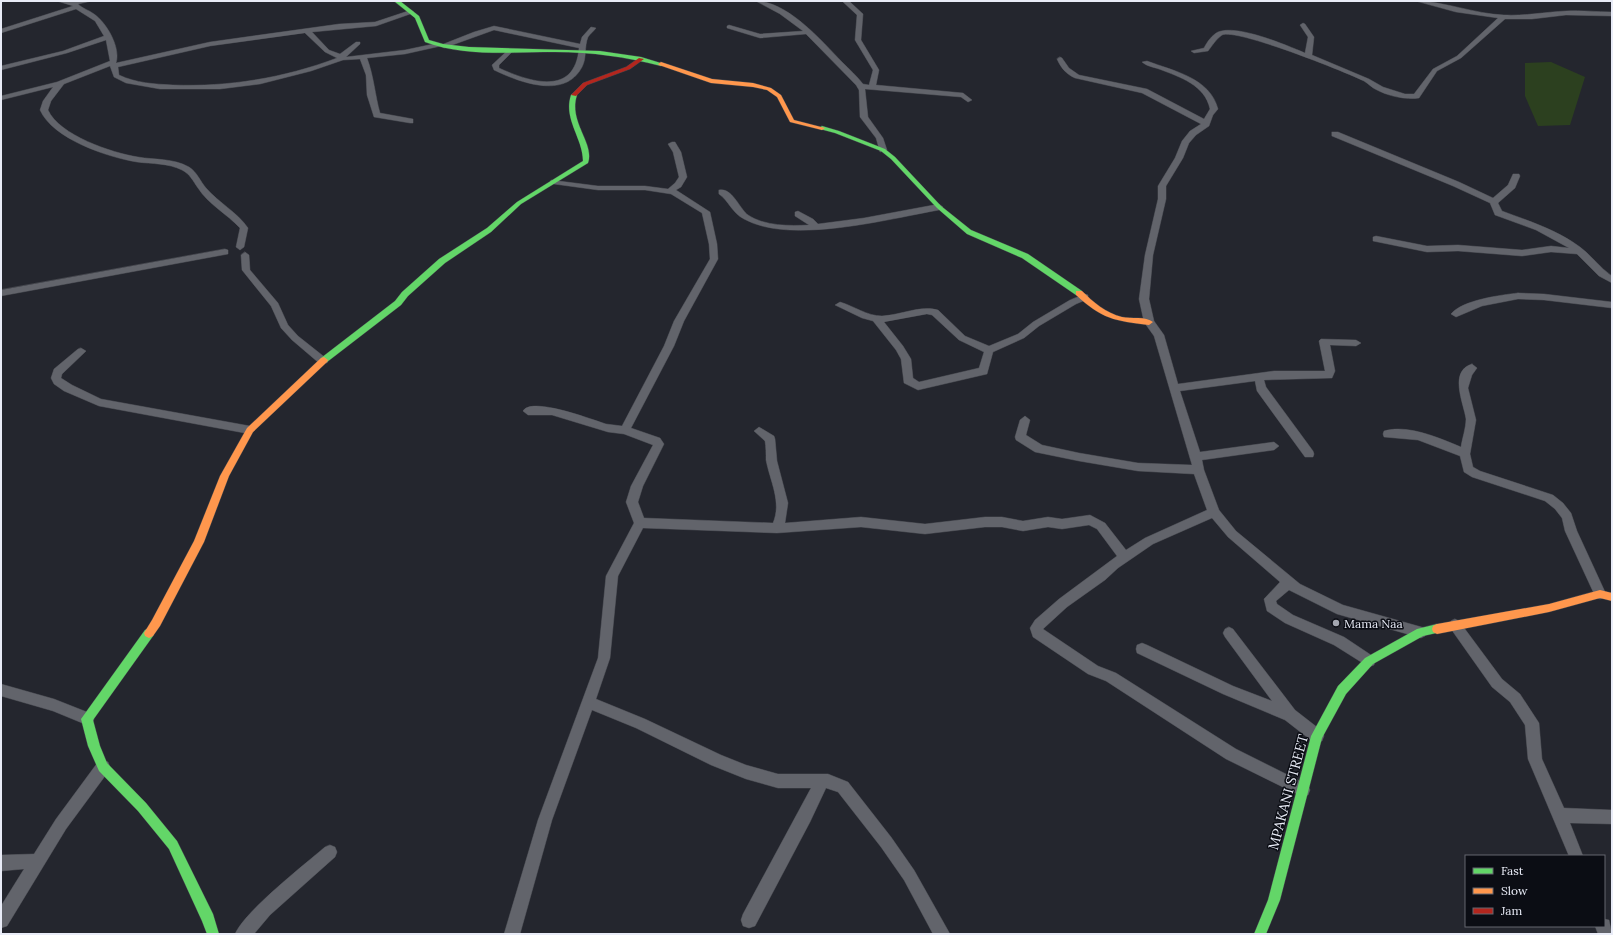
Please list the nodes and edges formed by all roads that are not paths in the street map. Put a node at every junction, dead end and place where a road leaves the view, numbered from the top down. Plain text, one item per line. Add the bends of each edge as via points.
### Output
1 (60, 1) edge
2 (89, 1) edge
3 (398, 1) edge
4 (759, 1) edge
5 (845, 1) edge
6 (1419, 1) edge
7 (75, 5) junction
8 (411, 12) junction
9 (1612, 14) edge
10 (1503, 17) junction
11 (1303, 25) dead end
12 (729, 27) dead end
13 (593, 28) dead end
14 (1, 31) edge
15 (308, 32) junction
16 (809, 32) junction
17 (107, 37) junction
18 (358, 43) dead end
19 (441, 45) junction
20 (582, 50) junction
21 (510, 51) junction
22 (1194, 51) dead end
23 (363, 57) junction
24 (1308, 57) junction
25 (342, 58) junction
26 (641, 59) junction
27 (1060, 59) dead end
28 (1145, 62) dead end
29 (113, 65) junction
30 (1, 68) edge
31 (58, 84) junction
32 (860, 86) junction
33 (873, 86) junction
34 (1, 98) edge
35 (968, 100) dead end
36 (410, 121) dead end
37 (1206, 124) junction
38 (1335, 134) dead end
39 (672, 144) dead end
40 (883, 150) junction
41 (1516, 176) dead end
42 (554, 182) junction
43 (670, 191) junction
44 (722, 192) dead end
45 (1494, 202) junction
46 (939, 207) junction
47 (798, 214) dead end
48 (816, 227) junction
49 (1376, 239) dead end
50 (1579, 251) junction
51 (225, 252) dead end
52 (1612, 280) edge
53 (1, 293) edge
54 (1085, 297) junction
55 (840, 305) dead end
56 (1612, 305) edge
57 (1456, 314) dead end
58 (876, 318) junction
59 (1149, 322) junction
60 (1356, 343) dead end
61 (989, 350) junction
62 (81, 351) dead end
63 (323, 361) junction
64 (1472, 368) dead end
65 (1259, 378) junction
66 (1175, 388) junction
67 (528, 411) dead end
68 (1025, 420) dead end
69 (250, 430) junction
70 (625, 430) junction
71 (759, 431) dead end
72 (1388, 434) dead end
73 (1274, 446) dead end
74 (1309, 454) dead end
75 (1465, 454) junction
76 (1196, 457) junction
77 (1198, 470) junction
78 (1214, 512) junction
79 (640, 523) junction
80 (777, 528) junction
81 (1125, 558) junction
82 (1289, 582) junction
83 (1600, 594) junction
84 (1612, 596) edge
85 (1455, 625) junction
86 (1421, 632) junction
87 (1229, 633) dead end
88 (1142, 649) dead end
89 (1369, 661) junction
90 (1, 690) edge
91 (589, 704) junction
92 (1290, 715) junction
93 (87, 719) junction
94 (1317, 736) junction
95 (103, 767) junction
96 (822, 781) junction
97 (1303, 790) junction
98 (1560, 815) junction
99 (1612, 816) edge
100 (330, 852) dead end
101 (1576, 855) edge
102 (38, 861) junction
103 (1, 863) edge
104 (1, 920) edge
105 (749, 920) dead end
106 (213, 934) edge
107 (243, 934) edge
108 (512, 934) edge
109 (942, 934) edge
110 (1260, 934) edge

1 - 7 street
2 - 7 street
3 - 8 street
4 - 16 street via 768,4
5 - 33 street via 860,14 858,40 876,70
6 - 10 street
7 - 14 street
7 - 17 street via 100,22
8 - 15 street via 376,24 339,26
8 - 19 street via 420,23 427,40
9 - 10 street via 1566,13
10 - 24 street via 1459,57 1436,70 1416,96 1405,96 1384,90 1367,80
11 - 24 street via 1311,37
12 - 16 street via 760,36
13 - 20 street via 584,36
15 - 25 street via 327,51
15 - 29 street via 210,44
16 - 32 street
17 - 29 street via 114,55
17 - 30 street via 65,52
18 - 25 street
19 - 20 street via 494,28
19 - 21 street
19 - 23 street via 409,52
20 - 21 street
20 - 21 street via 579,67 572,78 544,84 534,83 496,69 495,65
20 - 26 street
22 - 24 street via 1206,50 1220,34 1234,33 1269,42
23 - 25 street
23 - 36 street via 370,75 371,95 377,115
25 - 29 street via 300,72 248,84 210,87 159,87 137,84 117,78
26 - 40 street via 709,80 768,89 781,98 788,118 792,121 837,132
26 - 42 street via 628,68 585,84 572,98 577,132 588,160
27 - 37 street via 1063,67 1077,77 1144,92
28 - 37 street via 1197,83 1207,91 1212,97 1214,109
29 - 31 street
31 - 34 street
31 - 63 street via 44,110 50,121 76,138 125,156 171,162 188,169 205,192 231,213 244,228 242,251 246,270 275,305 284,326
32 - 33 street
32 - 40 street via 863,116 882,140
33 - 35 street via 963,95
37 - 59 street via 1185,143 1162,186 1162,199 1146,274 1144,298
38 - 45 street
39 - 43 street via 677,152 683,176 678,185
40 - 46 street via 894,158
41 - 45 street via 1512,186
42 - 43 street via 598,188
42 - 63 street via 520,203 489,230 442,261 398,303
43 - 70 street via 706,211 714,256 705,278 682,316
44 - 48 street via 731,198 735,207 757,222 778,226
45 - 50 street via 1498,213 1536,225
46 - 48 street via 854,223
46 - 54 street via 969,232 1025,256
47 - 48 street
49 - 50 street via 1427,249 1458,248 1522,253 1551,249
50 - 52 street
51 - 53 street
54 - 59 street via 1094,307 1120,319
54 - 61 street via 1036,324 1021,336
55 - 58 street
56 - 57 street via 1516,296 1474,304
58 - 61 street via 889,319 928,311 935,312 962,338
58 - 61 street via 906,359 908,380 918,386 983,371
59 - 66 street via 1159,335
60 - 65 street via 1324,341 1330,371 1328,375 1274,375
62 - 69 street via 58,372 56,378 59,383 79,393 99,402
63 - 69 street
64 - 75 street via 1467,374 1463,388 1471,420
65 - 66 street
65 - 74 street via 1261,388
66 - 76 street
67 - 70 street via 552,411 608,428
68 - 77 street via 1020,437 1039,449 1138,467
69 - 93 street via 225,476 199,542 156,623
70 - 79 street via 659,444 639,482 632,502
71 - 80 street via 770,439 772,459 782,498
72 - 75 street via 1420,436
73 - 76 street
75 - 83 street via 1468,469 1476,474 1549,498 1559,506 1567,516 1571,531
76 - 77 street
77 - 78 street
78 - 81 street via 1148,541
78 - 82 street via 1232,534
79 - 80 street
79 - 91 street via 612,576 604,658
80 - 81 street via 861,522 925,529 985,522 1023,526 1090,520 1101,526
81 - 97 street via 1063,603 1039,624 1036,633 1093,670 1111,677 1230,754
82 - 86 street via 1341,610
82 - 89 street via 1270,600 1271,607 1289,619 1339,641
83 - 84 street, MPAKANI STREET
83 - 85 street, MPAKANI STREET via 1549,608
85 - 86 street, MPAKANI STREET
85 - 98 street via 1497,683 1515,698 1532,723 1535,759
86 - 89 street, MPAKANI STREET
87 - 92 street
88 - 92 street via 1228,690
89 - 94 street, MPAKANI STREET via 1342,690
90 - 93 street via 54,705
91 - 96 street via 756,776 779,781
91 - 108 street via 545,820
92 - 94 street
93 - 95 street
94 - 97 street, MPAKANI STREET
95 - 102 street via 61,824
95 - 106 street via 174,845
96 - 105 street
96 - 109 street via 834,781 856,802 909,875
97 - 110 street, MPAKANI STREET via 1274,900
98 - 99 street
98 - 101 street
100 - 107 street via 265,910
102 - 103 street
102 - 104 street

